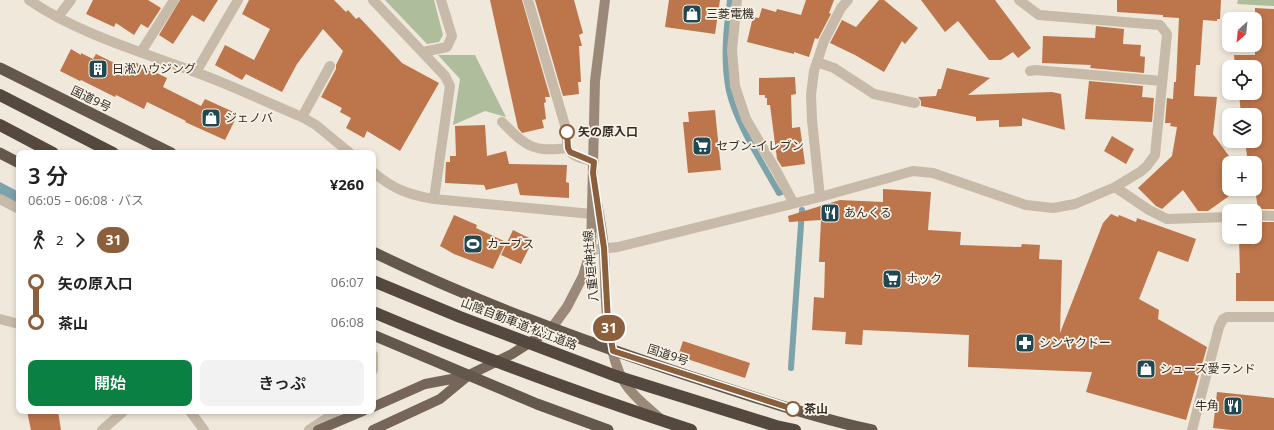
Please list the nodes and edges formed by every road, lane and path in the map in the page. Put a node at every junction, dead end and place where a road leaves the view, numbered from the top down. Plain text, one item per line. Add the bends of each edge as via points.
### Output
1 (29, 0) edge
2 (71, 0) edge
3 (174, 0) edge
4 (238, 0) edge
5 (372, 0) edge
6 (441, 0) edge
7 (528, 0) edge
8 (605, 0) edge
9 (736, 0) edge
10 (848, 0) edge
11 (1019, 0) edge
12 (58, 17) junction
13 (141, 52) junction
14 (423, 52) junction
15 (817, 62) junction
16 (330, 66) dead end
17 (0, 68) edge
18 (196, 72) junction
19 (1030, 72) dead end
20 (1162, 81) junction
21 (0, 95) edge
22 (915, 104) dead end
23 (302, 117) junction
24 (502, 122) dead end
25 (0, 125) edge
26 (568, 148) junction
27 (47, 150) edge
28 (107, 150) edge
29 (165, 150) edge
30 (346, 150) edge
31 (0, 153) edge
32 (16, 161) edge
33 (594, 162) junction
34 (593, 173) junction
35 (376, 175) edge
36 (1115, 187) junction
37 (820, 197) junction
38 (0, 199) edge
39 (434, 199) junction
40 (793, 202) junction
41 (16, 207) edge
42 (592, 214) junction
43 (1262, 215) edge
44 (1274, 216) edge
45 (1222, 217) edge
46 (604, 248) junction
47 (591, 250) junction
48 (376, 253) edge
49 (376, 282) edge
50 (376, 313) edge
51 (1274, 317) edge
52 (0, 318) edge
53 (16, 323) edge
54 (551, 329) junction
55 (376, 336) edge
56 (613, 351) junction
57 (469, 375) junction
58 (376, 406) edge
59 (121, 414) edge
60 (192, 414) edge
61 (333, 414) edge
62 (356, 414) edge
63 (102, 430) edge
64 (204, 430) edge
65 (309, 430) edge
66 (318, 430) edge
67 (373, 430) edge
68 (608, 430) edge
69 (672, 430) edge
70 (690, 430) edge
71 (795, 430) edge
72 (872, 430) edge
73 (1192, 430) edge

1 - 12 street
2 - 12 street
3 - 13 street
4 - 18 street
5 - 14 street
6 - 14 street via 452,36 448,47
7 - 26 street via 567,132
8 - 33 main road, 八重垣神社線 via 595,81
9 - 40 street via 732,50 735,86 746,119
10 - 15 street via 824,40
11 - 20 street via 1039,15 1160,25 1167,34
12 - 13 street via 94,35
13 - 18 street
14 - 39 street via 445,76 450,86
15 - 22 street via 834,68 874,94
15 - 37 street via 811,95
16 - 23 street
17 - 29 highway, 国道9号
18 - 23 street
19 - 20 street via 1035,70
20 - 36 street via 1154,155 1140,172
21 - 28 highway
23 - 30 street
24 - 26 street via 530,146 542,149
25 - 27 highway
26 - 33 street via 574,155
31 - 32 highway
33 - 34 main road, 八重垣神社線
34 - 42 main road, 八重垣神社線
34 - 46 main road, 八重垣神社線
35 - 39 street via 387,184 413,196
36 - 37 street via 1075,204 1053,208 1026,204 933,173 913,171
36 - 45 street via 1167,219
37 - 40 street
38 - 41 street
39 - 42 street
40 - 46 street via 625,245
42 - 47 main road, 八重垣神社線
43 - 44 street
46 - 47 street
46 - 56 main road, 八重垣神社線 via 608,321
47 - 54 main road, 八重垣神社線 via 583,276 567,307
48 - 54 highway, 国道9号
49 - 71 highway, 山陰自動車道;松江道路, bridge via 616,376
50 - 70 highway, bridge via 448,344
51 - 73 street via 1223,319
52 - 53 street
54 - 56 highway, 国道9号
54 - 57 main road via 512,354
55 - 57 highway
56 - 69 main road, 八重垣神社線 via 619,373 632,393
56 - 72 highway, 国道9号 via 778,405
57 - 58 main road via 425,384
57 - 67 main road via 440,399
57 - 68 highway
59 - 63 street
60 - 64 street
61 - 65 street
62 - 66 main road

